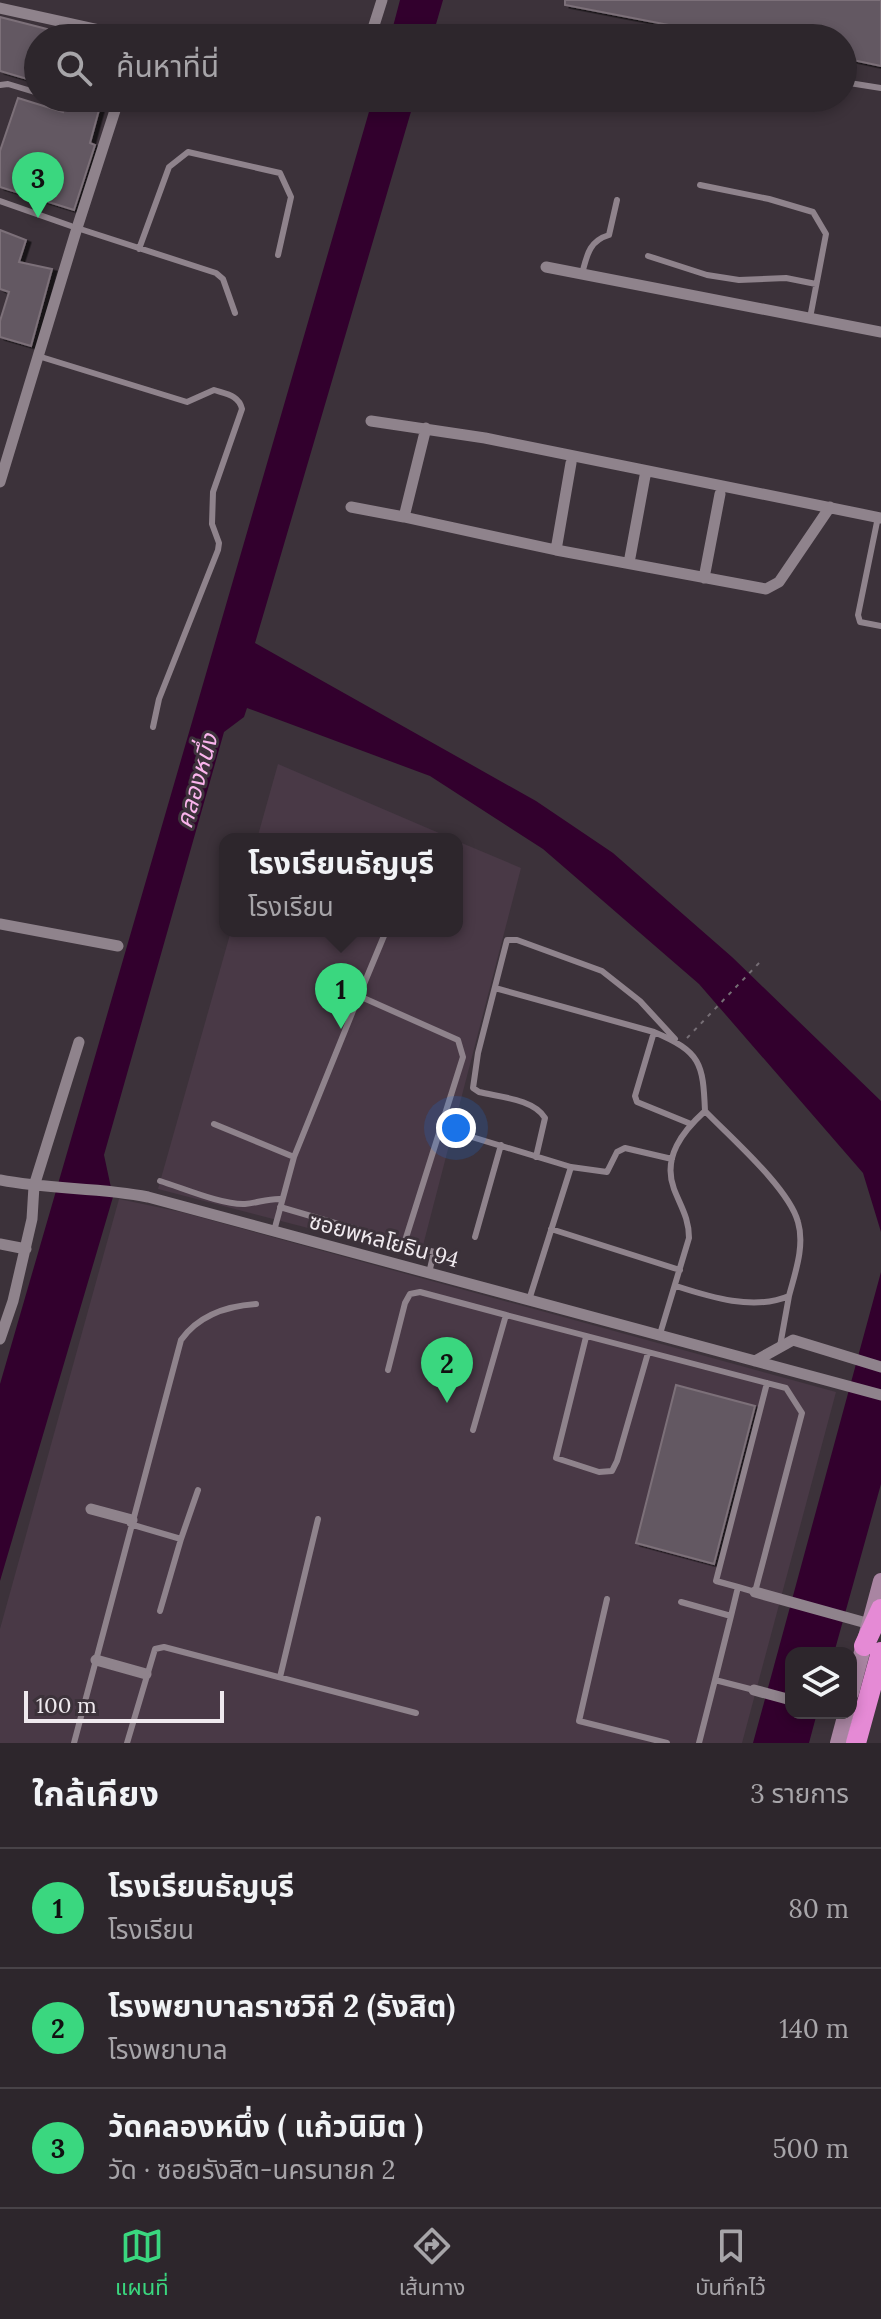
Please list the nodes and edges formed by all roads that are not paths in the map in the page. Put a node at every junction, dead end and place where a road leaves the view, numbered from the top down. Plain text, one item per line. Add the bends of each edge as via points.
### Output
1 (382, 0) edge
2 (0, 8) edge
3 (73, 24) edge
4 (374, 24) edge
5 (857, 84) edge
6 (0, 85) edge
7 (881, 88) edge
8 (24, 89) edge
9 (114, 112) edge
10 (700, 185) dead end
11 (617, 200) dead end
12 (0, 201) edge
13 (74, 227) junction
14 (139, 249) junction
15 (278, 255) dead end
16 (648, 256) dead end
17 (546, 267) dead end
18 (582, 274) junction
19 (816, 284) junction
20 (235, 313) dead end
21 (810, 318) junction
22 (881, 332) edge
23 (38, 356) junction
24 (371, 421) dead end
25 (426, 428) junction
26 (571, 463) dead end
27 (645, 476) dead end
28 (0, 482) edge
29 (720, 494) dead end
30 (351, 507) dead end
31 (830, 507) junction
32 (404, 517) junction
33 (880, 517) edge
34 (556, 550) junction
35 (629, 563) junction
36 (704, 578) junction
37 (881, 626) edge
38 (153, 727) dead end
39 (0, 924) edge
40 (384, 937) edge
41 (118, 946) dead end
42 (495, 988) junction
43 (359, 996) junction
44 (654, 1032) junction
45 (79, 1042) dead end
46 (679, 1043) junction
47 (705, 1111) junction
48 (214, 1124) dead end
49 (691, 1124) junction
50 (462, 1134) dead end
51 (501, 1145) junction
52 (294, 1157) junction
53 (536, 1157) junction
54 (672, 1159) junction
55 (571, 1167) junction
56 (0, 1180) edge
57 (160, 1181) dead end
58 (38, 1186) junction
59 (281, 1203) junction
60 (551, 1229) junction
61 (274, 1231) junction
62 (475, 1237) dead end
63 (0, 1244) edge
64 (404, 1244) junction
65 (26, 1249) junction
66 (680, 1270) junction
67 (429, 1273) junction
68 (676, 1286) junction
69 (789, 1296) junction
70 (529, 1300) junction
71 (256, 1304) dead end
72 (506, 1315) junction
73 (660, 1334) junction
74 (586, 1337) junction
75 (0, 1339) edge
76 (780, 1346) junction
77 (648, 1353) junction
78 (755, 1361) junction
79 (881, 1367) edge
80 (388, 1370) dead end
81 (767, 1383) junction
82 (881, 1395) edge
83 (473, 1430) dead end
84 (198, 1490) dead end
85 (91, 1509) dead end
86 (318, 1519) dead end
87 (131, 1522) junction
88 (181, 1539) junction
89 (881, 1581) edge
90 (738, 1587) junction
91 (755, 1592) junction
92 (607, 1599) dead end
93 (681, 1602) dead end
94 (160, 1611) dead end
95 (731, 1616) junction
96 (870, 1618) edge
97 (872, 1649) edge
98 (96, 1660) junction
99 (146, 1674) junction
100 (280, 1677) junction
101 (715, 1680) junction
102 (857, 1680) edge
103 (754, 1690) joint
104 (785, 1698) edge
105 (416, 1713) dead end
106 (844, 1719) edge
107 (74, 1743) edge
108 (127, 1743) edge
109 (667, 1743) edge
110 (699, 1743) edge
111 (838, 1743) edge
112 (856, 1743) edge

1 - 4 street
2 - 3 street
5 - 7 lane
6 - 8 lane
9 - 13 street
10 - 19 lane via 813,212 826,234
11 - 18 lane via 609,235 590,246
12 - 13 lane
13 - 14 lane
13 - 23 street
14 - 15 lane via 169,167 188,152 280,173 291,197
14 - 20 lane via 216,273
16 - 19 lane via 707,275
17 - 18 street
18 - 21 street
19 - 21 lane
21 - 22 street
23 - 28 street
23 - 38 lane via 187,402 214,390 240,402 213,492 218,550 159,699
24 - 25 street
25 - 31 street
25 - 32 street
26 - 34 street
27 - 35 street
29 - 36 street
30 - 32 street
31 - 33 street
31 - 36 street via 773,587
32 - 34 street
33 - 37 lane via 858,615 860,622
34 - 35 street
35 - 36 street
39 - 41 street
40 - 43 lane
42 - 44 lane
42 - 46 lane via 507,940 517,940 602,971
42 - 53 lane via 473,1088 541,1112 545,1118
43 - 52 lane
43 - 64 lane via 458,1040 463,1048
44 - 46 lane
44 - 49 lane via 637,1102
45 - 58 street
46 - 47 lane via 704,1075
47 - 49 lane
47 - 69 lane via 776,1185 795,1213 799,1259
48 - 52 lane
49 - 54 lane
50 - 51 lane
51 - 53 lane
51 - 62 lane
52 - 59 lane
53 - 55 lane
54 - 55 lane via 625,1148 607,1172
54 - 66 lane via 674,1189 689,1221
55 - 60 lane
56 - 58 street, ซอยพหลโยธิน 94
57 - 59 lane via 230,1202 267,1198
58 - 61 street, ซอยพหลโยธิน 94 via 118,1191
58 - 65 street
59 - 61 lane
59 - 64 lane
60 - 66 lane
60 - 70 lane
61 - 67 street, ซอยพหลโยธิน 94
63 - 65 street
64 - 67 lane via 434,1252
65 - 75 street
66 - 68 lane
67 - 70 street, ซอยพหลโยธิน 94
68 - 69 lane via 711,1297 762,1303
68 - 73 lane
69 - 76 lane
70 - 73 street, ซอยพหลโยธิน 94
71 - 87 lane via 212,1315 181,1340
72 - 74 lane
72 - 80 lane via 420,1292 410,1294
72 - 83 lane
73 - 78 street, ซอยพหลโยธิน 94
74 - 77 lane
74 - 77 lane via 556,1458 599,1472 612,1471 617,1461
76 - 78 street
76 - 79 street via 793,1340
77 - 81 lane
78 - 82 street, ซอยพหลโยธิน 94
81 - 90 lane via 716,1581
81 - 91 lane via 786,1388 802,1413
84 - 88 lane
85 - 87 street
86 - 100 lane
87 - 88 lane
87 - 98 lane
88 - 94 lane
89 - 96 main road
90 - 91 lane
90 - 95 lane
91 - 96 street
92 - 109 lane via 579,1721
93 - 95 lane
95 - 101 lane
96 - 97 highway
97 - 102 main road
97 - 112 highway
98 - 99 street
98 - 107 lane
99 - 100 lane via 155,1649 164,1647
99 - 108 lane
100 - 105 lane
101 - 103 lane
101 - 110 lane
103 - 104 street
106 - 111 main road

